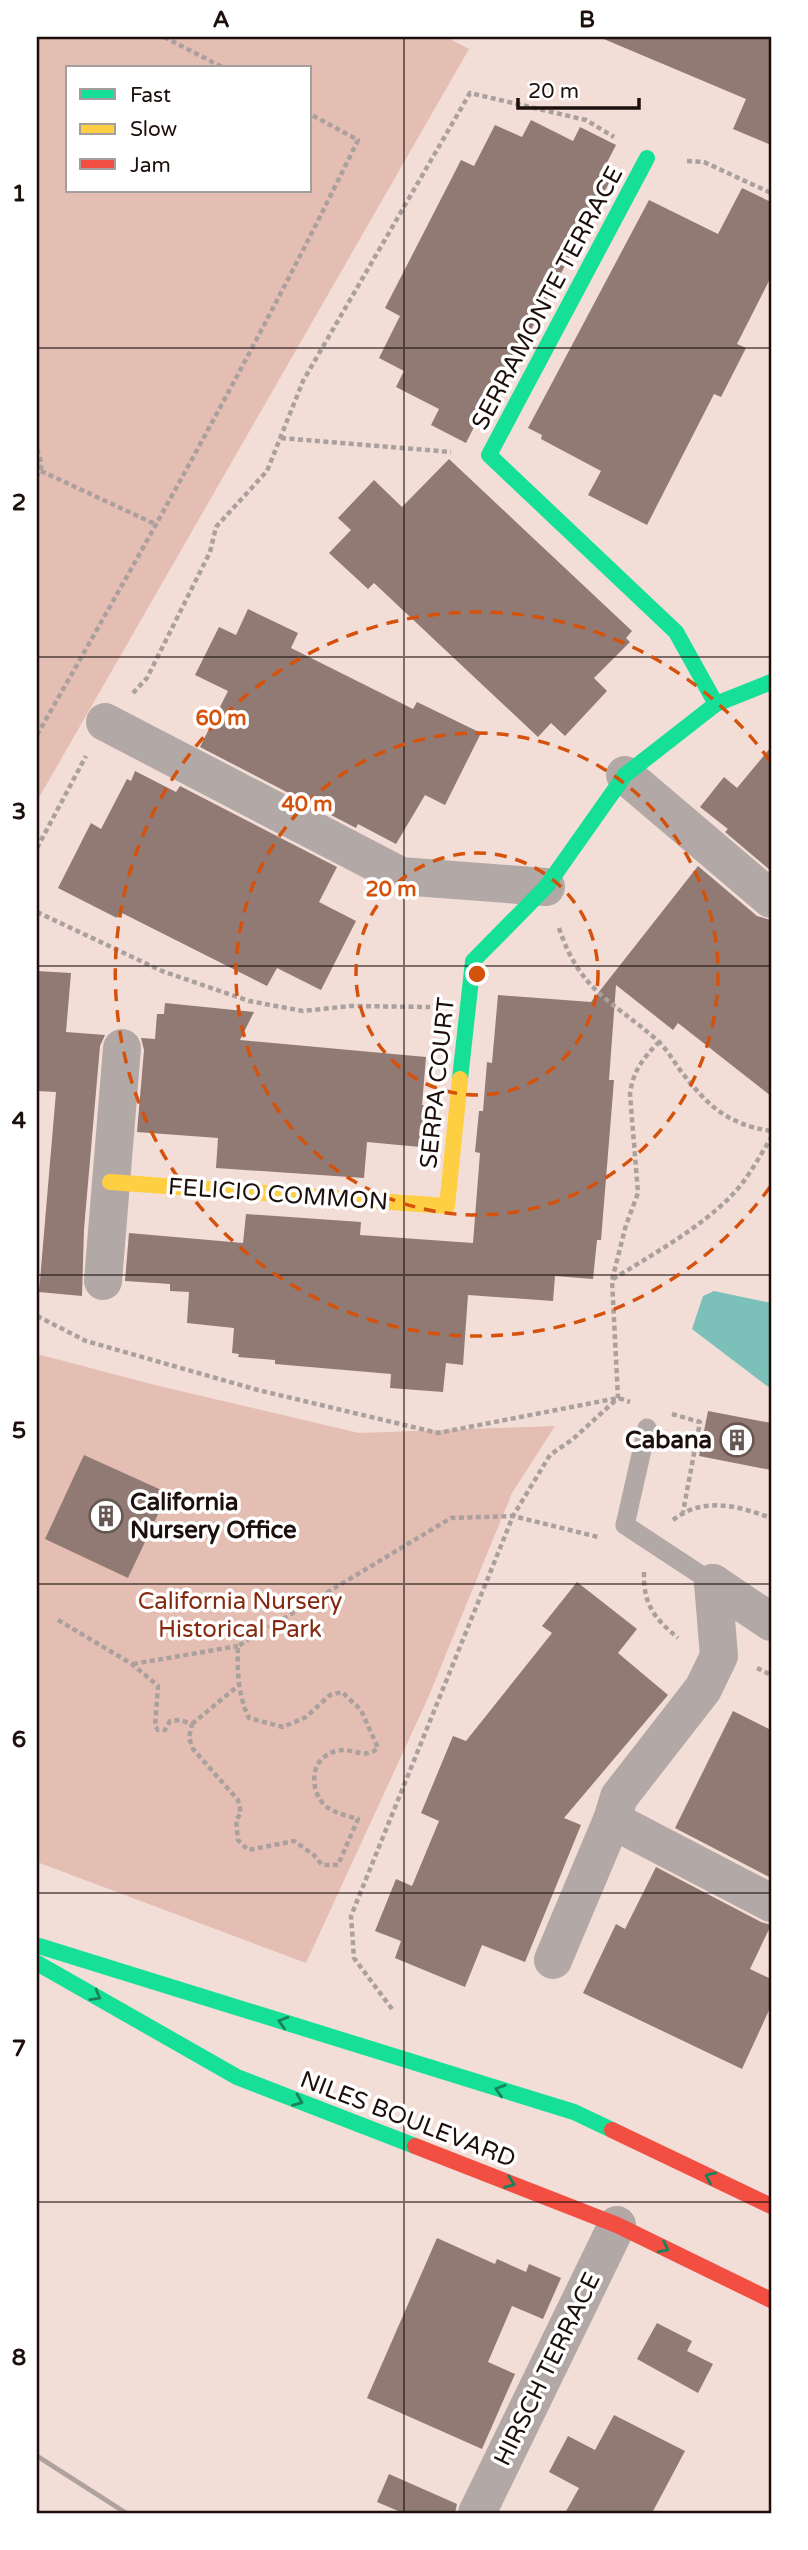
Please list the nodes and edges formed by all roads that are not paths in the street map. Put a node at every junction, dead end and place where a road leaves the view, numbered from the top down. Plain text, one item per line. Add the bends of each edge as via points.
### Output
1 (647, 158) road end
2 (771, 682) edge
3 (716, 704) junction
4 (105, 722) road end
5 (625, 775) junction
6 (546, 887) junction
7 (771, 898) edge
8 (122, 1048) dead end
9 (110, 1182) junction
10 (447, 1206) joint
11 (103, 1281) dead end
12 (647, 1428) dead end
13 (713, 1583) junction
14 (771, 1622) edge
15 (612, 1820) junction
16 (771, 1903) edge
17 (37, 1945) edge
18 (553, 1960) dead end
19 (37, 1963) edge
20 (771, 2206) edge
21 (617, 2225) junction
22 (771, 2300) edge
23 (477, 2513) edge

1 - 3 street, SERRAMONTE TERRACE via 489,456 676,632
2 - 3 street, SERPA COURT
3 - 5 street, SERPA COURT
4 - 6 street via 401,876
5 - 6 street, SERPA COURT
5 - 7 street
6 - 10 street, SERPA COURT via 473,961
8 - 9 street
9 - 10 street, FELICIO COMMON
9 - 11 street
12 - 13 lane via 625,1525
13 - 14 street
13 - 15 street via 719,1656 703,1689 619,1797
15 - 16 street
15 - 18 street
20 -> 17 street, NILES BOULEVARD via 574,2112
19 -> 21 street, NILES BOULEVARD via 237,2077
21 -> 22 street, NILES BOULEVARD
21 - 23 street, HIRSCH TERRACE

